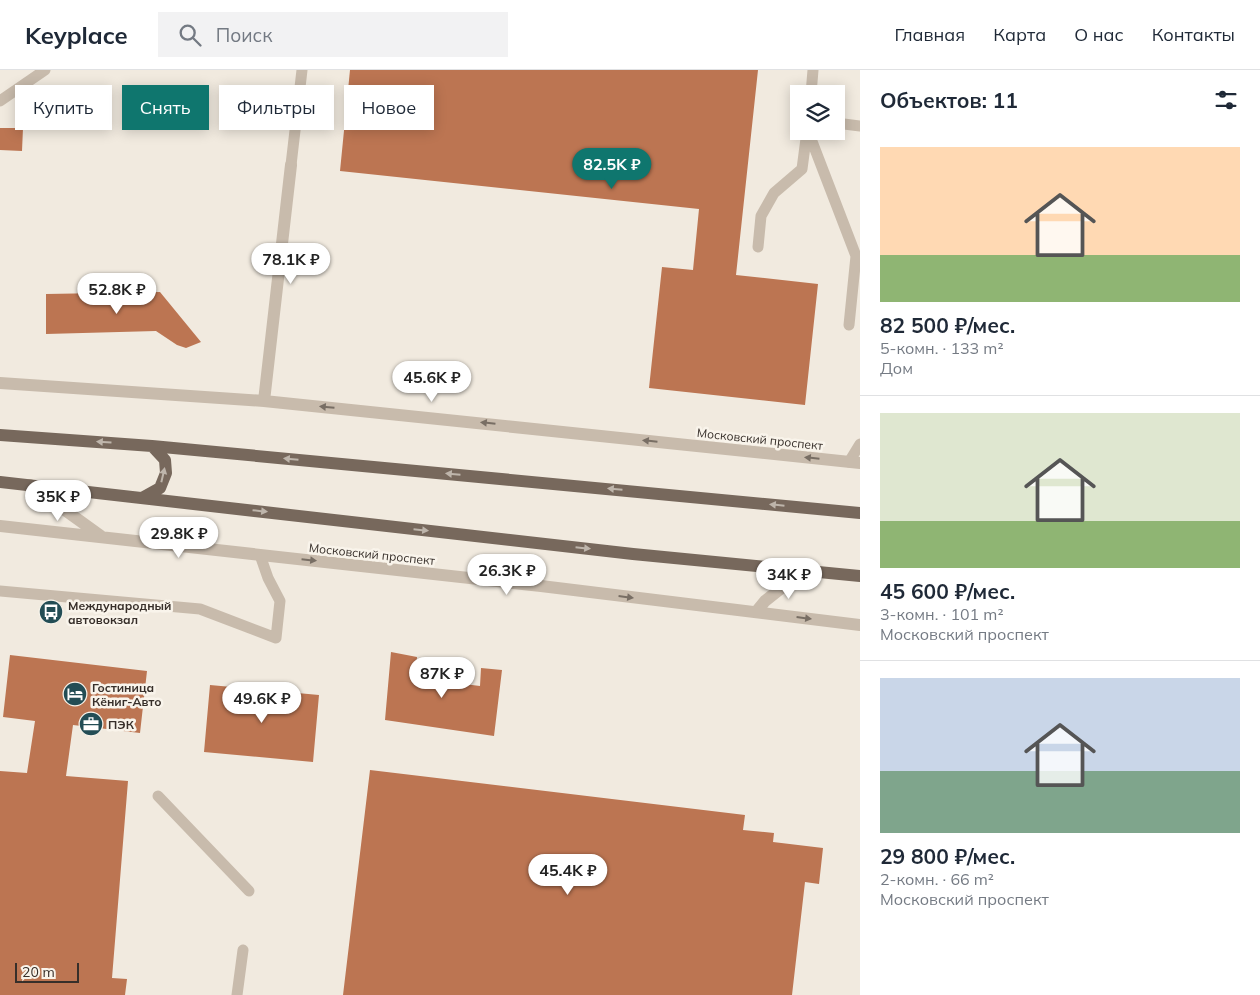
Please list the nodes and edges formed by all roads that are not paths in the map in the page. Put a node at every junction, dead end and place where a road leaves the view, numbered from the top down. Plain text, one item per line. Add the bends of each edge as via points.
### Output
1 (45, 70) edge
2 (302, 70) edge
3 (813, 70) edge
4 (812, 85) edge
5 (0, 101) edge
6 (845, 124) edge
7 (860, 126) edge
8 (806, 140) edge
9 (811, 140) edge
10 (291, 166) joint
11 (758, 247) dead end
12 (849, 325) dead end
13 (0, 383) edge
14 (264, 401) junction
15 (0, 434) edge
16 (860, 444) edge
17 (152, 446) junction
18 (855, 463) edge
19 (0, 482) edge
20 (30, 485) junction
21 (142, 498) junction
22 (860, 513) edge
23 (0, 526) edge
24 (102, 537) junction
25 (260, 555) junction
26 (804, 570) junction
27 (860, 576) edge
28 (0, 591) edge
29 (756, 612) junction
30 (860, 625) edge
31 (158, 796) dead end
32 (249, 890) dead end
33 (243, 950) dead end
34 (237, 995) edge

1 - 5 lane
2 - 10 lane
3 - 4 lane
6 - 7 lane
8 - 11 lane via 802,169 774,193 761,216
9 - 12 lane via 856,256
10 - 14 street
13 - 14 street, Московский проспект
18 -> 14 street, Московский проспект
17 -> 15 main road
16 - 18 lane
21 -> 17 main road via 160,488 166,472 165,460
22 -> 17 main road
19 - 20 main road
20 - 21 main road
20 - 24 street
21 -> 26 main road via 633,554
23 - 24 street, Московский проспект
24 - 25 street, Московский проспект
25 - 28 lane via 280,600 276,638 200,609
25 -> 29 street, Московский проспект
26 - 27 main road
26 - 29 street
29 -> 30 street, Московский проспект
31 - 32 lane
33 - 34 lane

